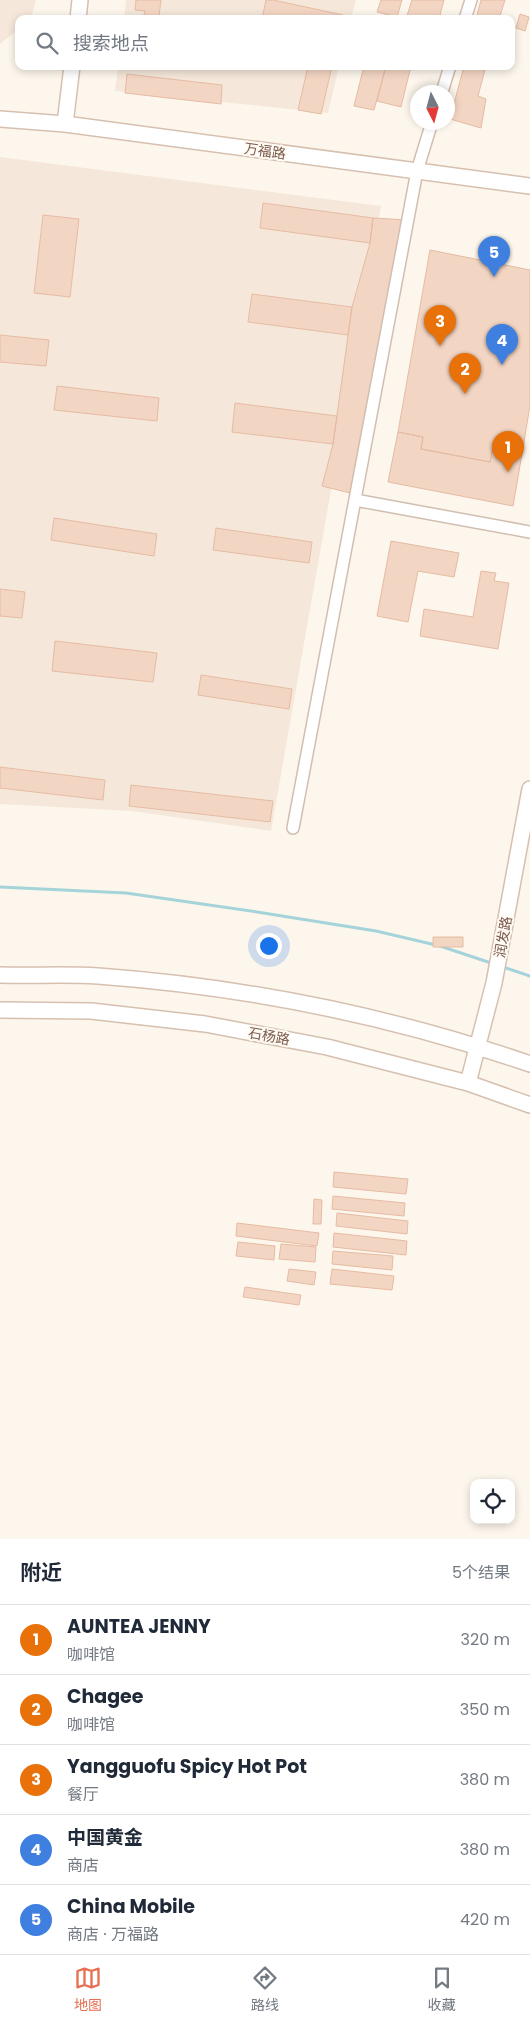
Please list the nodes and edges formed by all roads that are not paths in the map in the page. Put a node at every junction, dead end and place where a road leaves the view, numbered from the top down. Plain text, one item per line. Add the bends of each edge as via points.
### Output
1 (80, 0) edge
2 (471, 0) edge
3 (78, 15) edge
4 (466, 15) edge
5 (72, 70) edge
6 (449, 70) edge
7 (444, 85) edge
8 (0, 119) edge
9 (65, 124) junction
10 (430, 130) edge
11 (417, 171) junction
12 (530, 186) edge
13 (355, 500) junction
14 (530, 532) edge
15 (530, 789) edge
16 (293, 828) dead end
17 (0, 975) edge
18 (0, 1010) edge
19 (479, 1046) junction
20 (530, 1064) edge
21 (468, 1083) junction
22 (530, 1105) edge

1 - 3 main road
2 - 4 street
5 - 9 main road
6 - 7 street
8 - 9 main road, 万福路
9 - 11 main road, 万福路
10 - 11 street
11 - 12 main road, 万福路
11 - 13 street
13 - 14 street
13 - 16 street
15 - 19 main road, 润发路
17 - 19 main road via 96,976 207,986 325,1006
18 - 21 main road, 石杨路 via 91,1011 205,1024 327,1047
19 - 20 main road
19 - 21 main road, 润发路
21 - 22 main road, 石杨路

